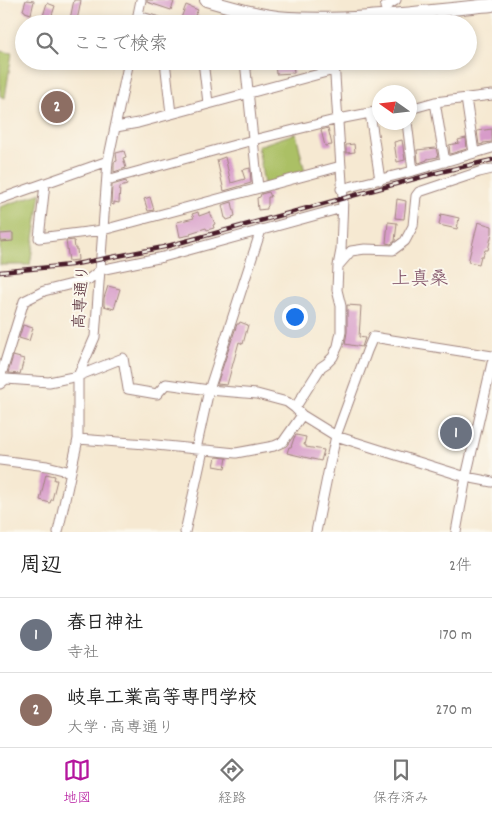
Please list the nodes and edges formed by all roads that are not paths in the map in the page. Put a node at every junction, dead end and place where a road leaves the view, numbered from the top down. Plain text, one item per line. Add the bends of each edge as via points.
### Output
1 (141, 0) edge
2 (206, 0) edge
3 (465, 0) edge
4 (390, 3) edge
5 (237, 5) edge
6 (492, 5) edge
7 (138, 15) edge
8 (316, 15) edge
9 (344, 15) edge
10 (369, 15) edge
11 (127, 70) edge
12 (166, 70) edge
13 (204, 70) edge
14 (246, 70) edge
15 (323, 70) edge
16 (334, 70) edge
17 (249, 92) junction
18 (492, 95) edge
19 (466, 98) junction
20 (435, 102) junction
21 (208, 103) junction
22 (417, 107) edge
23 (372, 113) edge
24 (170, 114) junction
25 (339, 119) junction
26 (116, 127) junction
27 (376, 130) edge
28 (408, 130) edge
29 (253, 140) junction
30 (492, 148) edge
31 (474, 153) junction
32 (108, 160) junction
33 (444, 162) junction
34 (341, 166) junction
35 (492, 169) edge
36 (414, 171) junction
37 (107, 180) junction
38 (380, 180) junction
39 (45, 184) junction
40 (258, 188) junction
41 (341, 189) junction
42 (0, 199) edge
43 (342, 208) junction
44 (102, 230) junction
45 (261, 230) junction
46 (338, 266) junction
47 (100, 270) junction
48 (492, 356) edge
49 (492, 363) edge
50 (78, 376) junction
51 (0, 378) edge
52 (0, 384) edge
53 (209, 390) junction
54 (298, 412) junction
55 (336, 436) junction
56 (78, 439) junction
57 (199, 449) junction
58 (0, 460) edge
59 (71, 472) junction
60 (466, 477) junction
61 (492, 482) edge
62 (58, 532) edge
63 (186, 532) edge
64 (316, 532) edge
65 (456, 532) edge

1 - 7 street
2 - 5 highway
3 - 4 highway
4 - 9 highway
5 - 8 highway via 245,3
6 - 10 highway
11 - 26 street, 高専通り
12 - 24 street
13 - 21 street
14 - 17 street
15 - 17 street
16 - 25 street
17 - 21 street
17 - 29 street
18 - 19 street
19 - 20 street
19 - 31 street
20 - 22 street
20 - 33 street
21 - 24 street
23 - 25 street
24 - 26 street
25 - 29 street
25 - 34 street
26 - 32 street, 高専通り
27 - 38 street
28 - 36 street
29 - 37 street
29 - 40 street
30 - 31 street
31 - 33 street
32 - 37 street, 高専通り
32 - 39 street
33 - 36 street
34 - 40 street
34 - 41 street
35 - 46 street via 419,192 412,226 405,241 393,250 351,251
36 - 38 street
37 - 44 street, 高専通り
38 - 41 street
39 - 42 street
39 - 44 street via 38,238
40 - 44 street
41 - 43 street
43 - 45 street
43 - 46 street
44 - 47 street, 高専通り
45 - 47 street
45 - 53 street
46 - 54 street via 337,290 342,306 338,346 333,357 321,367
47 - 50 street, 高専通り via 95,337
47 - 51 street via 88,280 44,291 24,301
48 - 55 street via 373,337
49 - 60 street
50 - 52 street via 49,382 6,379
50 - 53 street via 123,358 128,389 157,394 166,384
50 - 56 street, 高専通り
53 - 54 street via 256,394 287,402
53 - 57 street
54 - 55 street
54 - 57 street via 283,442 274,446 236,453
55 - 60 street
55 - 64 street
56 - 57 street
56 - 59 street, 高専通り
57 - 63 street
58 - 59 street
59 - 62 street, 高専通り
60 - 61 street
60 - 65 street

